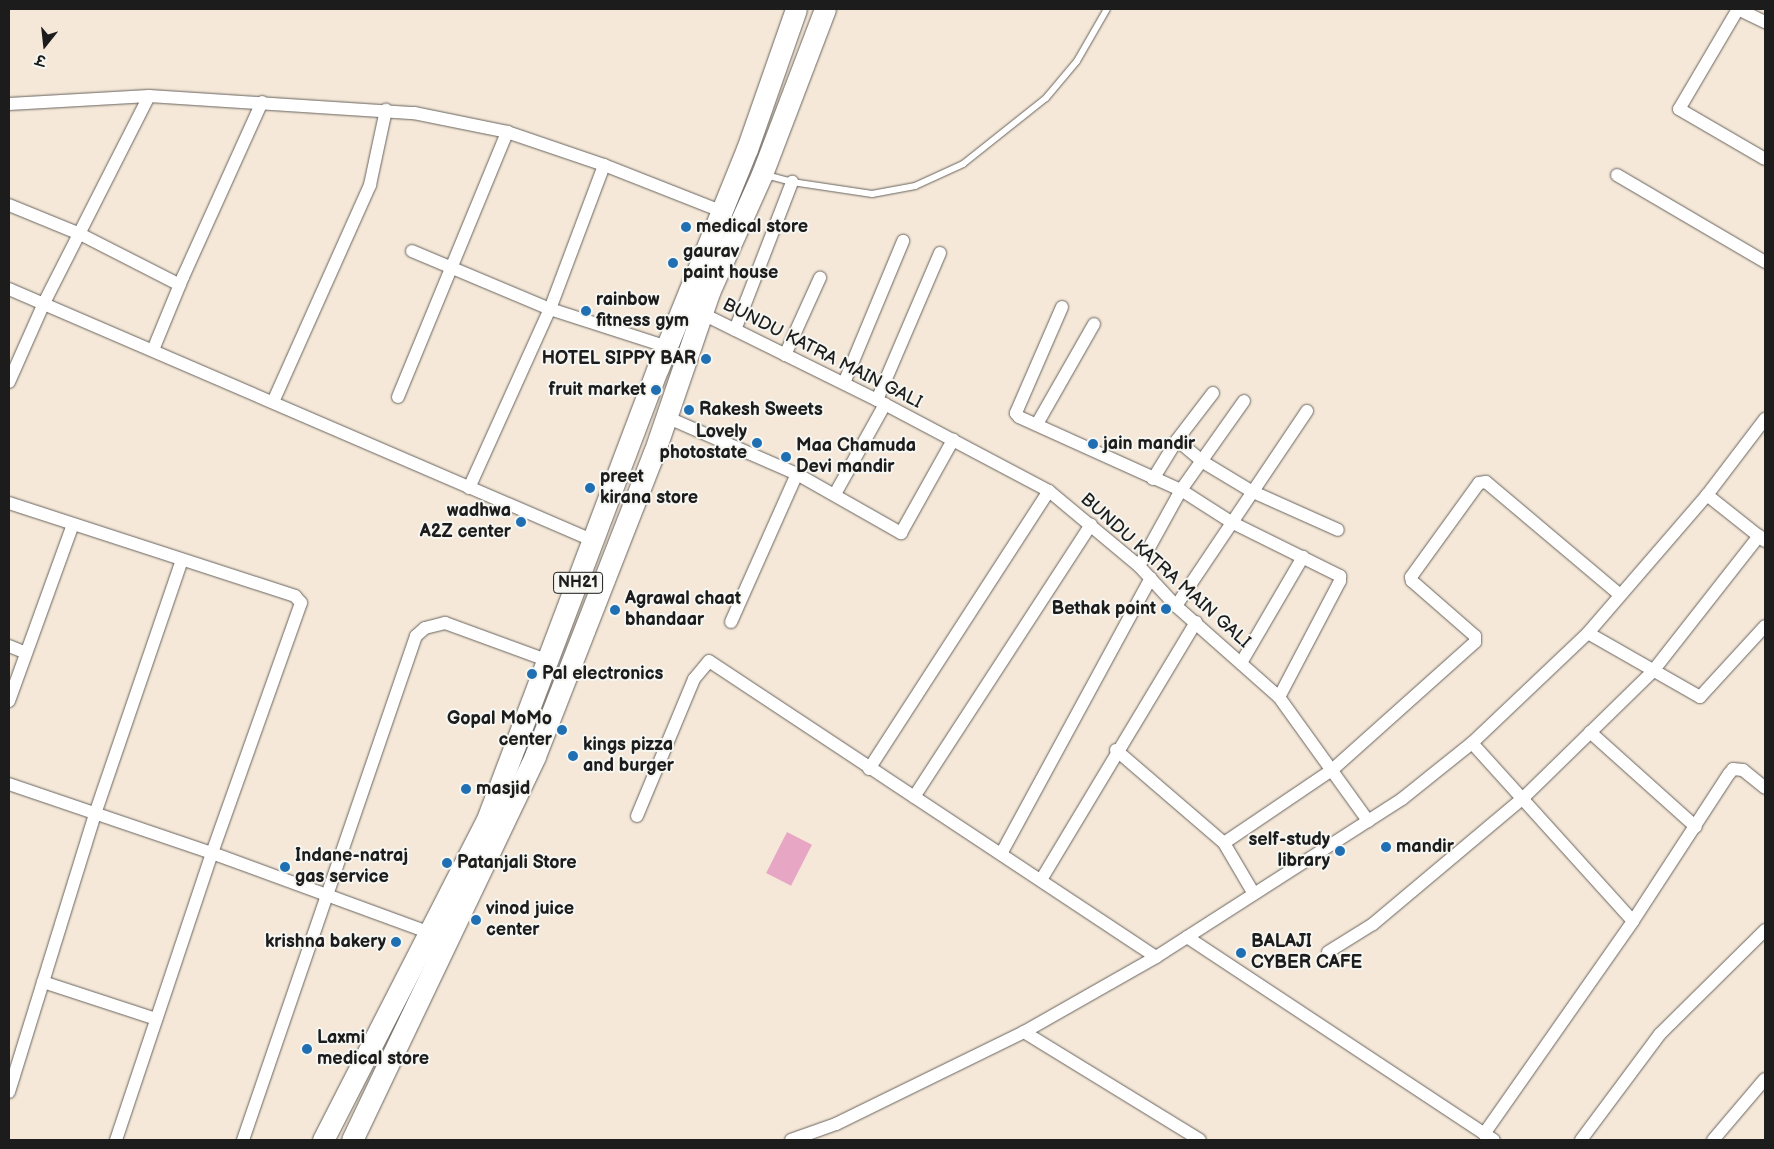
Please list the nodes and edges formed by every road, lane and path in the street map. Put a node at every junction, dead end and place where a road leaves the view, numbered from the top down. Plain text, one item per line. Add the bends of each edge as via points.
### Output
1 (796, 9) edge
2 (825, 9) edge
3 (1107, 9) edge
4 (1738, 9) edge
5 (1765, 22) edge
6 (149, 96) junction
7 (262, 102) junction
8 (9, 104) edge
9 (386, 110) junction
10 (507, 132) junction
11 (1765, 159) edge
12 (604, 165) junction
13 (762, 174) junction
14 (1617, 175) dead end
15 (792, 182) junction
16 (9, 204) edge
17 (720, 211) junction
18 (742, 220) junction
19 (80, 234) junction
20 (903, 241) dead end
21 (412, 251) dead end
22 (940, 253) dead end
23 (1765, 262) edge
24 (452, 267) junction
25 (820, 278) dead end
26 (180, 285) junction
27 (9, 289) edge
28 (44, 303) junction
29 (1062, 308) dead end
30 (550, 309) junction
31 (701, 313) junction
32 (1094, 324) dead end
33 (735, 330) junction
34 (668, 347) junction
35 (153, 350) junction
36 (786, 354) junction
37 (9, 382) edge
38 (844, 383) junction
39 (1213, 393) dead end
40 (398, 397) dead end
41 (1244, 401) dead end
42 (273, 402) junction
43 (881, 402) junction
44 (1307, 411) dead end
45 (666, 416) junction
46 (1765, 419) edge
47 (1037, 424) junction
48 (954, 440) junction
49 (1177, 440) junction
50 (1203, 462) junction
51 (797, 474) junction
52 (1153, 479) junction
53 (469, 488) junction
54 (1181, 490) junction
55 (1049, 491) junction
56 (1251, 492) junction
57 (835, 494) junction
58 (1707, 495) junction
59 (9, 503) edge
60 (1231, 522) junction
61 (73, 524) junction
62 (1090, 524) junction
63 (1338, 530) dead end
64 (1762, 538) edge
65 (594, 541) junction
66 (1303, 557) junction
67 (182, 560) junction
68 (1139, 566) junction
69 (1151, 578) junction
70 (1620, 595) junction
71 (1176, 606) junction
72 (731, 622) dead end
73 (1196, 622) junction
74 (1765, 626) edge
75 (1588, 633) junction
76 (9, 646) edge
77 (26, 653) junction
78 (549, 661) junction
79 (1241, 663) junction
80 (1653, 671) junction
81 (1279, 697) junction
82 (9, 701) edge
83 (1590, 732) junction
84 (1472, 743) junction
85 (1116, 750) junction
86 (869, 770) junction
87 (1332, 770) junction
88 (9, 784) edge
89 (1765, 788) edge
90 (914, 797) junction
91 (1522, 798) junction
92 (95, 814) junction
93 (637, 816) dead end
94 (1368, 820) junction
95 (1696, 827) junction
96 (1224, 843) junction
97 (212, 853) junction
98 (1001, 854) junction
99 (1041, 880) junction
100 (1254, 894) junction
101 (329, 896) junction
102 (1633, 921) junction
103 (1765, 930) edge
104 (440, 937) junction
105 (1187, 937) junction
106 (1328, 952) dead end
107 (1156, 957) junction
108 (43, 982) junction
109 (156, 1019) junction
110 (1024, 1032) junction
111 (1763, 1085) edge
112 (9, 1092) edge
113 (1489, 1137) edge
114 (116, 1140) edge
115 (243, 1140) edge
116 (323, 1140) edge
117 (352, 1140) edge
118 (791, 1140) edge
119 (1200, 1140) edge
120 (1581, 1140) edge
121 (1713, 1140) edge

1 - 17 highway, NH21 via 747,149
2 - 13 highway, NH21
3 - 15 lane via 1077,61 1046,98 963,164 915,186 872,194
4 - 5 street
4 - 11 street via 1679,109
6 - 7 street
6 - 8 street
6 - 19 street
7 - 9 street
7 - 26 street
9 - 10 street
9 - 42 street via 370,185
10 - 12 street
10 - 24 street
12 - 17 street
12 - 30 street
13 - 15 lane
13 - 18 highway, NH21
14 - 23 street
15 - 33 street
16 - 19 street
17 - 18 street
17 - 34 highway, NH21
18 - 31 highway, NH21
19 - 26 street
19 - 28 street
20 - 38 street
21 - 24 street
22 - 43 street
24 - 30 street
24 - 40 street via 427,320
25 - 36 street
26 - 35 street
27 - 28 street
28 - 35 street
28 - 37 street
29 - 47 street via 1016,412 1019,417
30 - 34 street
30 - 53 street
31 - 33 street, BUNDU KATRA MAIN GALI
31 - 45 highway, NH21
32 - 47 street
33 - 36 street, BUNDU KATRA MAIN GALI
34 - 65 highway, NH21
35 - 42 street
36 - 38 street, BUNDU KATRA MAIN GALI
38 - 43 street, BUNDU KATRA MAIN GALI
39 - 49 street
41 - 50 street
42 - 53 street
43 - 48 street, BUNDU KATRA MAIN GALI
43 - 57 street
44 - 56 street
45 - 51 street
45 - 104 highway, NH21 via 560,697
46 - 58 street
47 - 52 street
48 - 55 street, BUNDU KATRA MAIN GALI
48 - 57 street via 901,533
49 - 50 street
49 - 52 street
50 - 54 street
50 - 56 street
51 - 57 street
51 - 72 street
52 - 54 street
53 - 65 street
54 - 60 street
54 - 68 street
55 - 62 street, BUNDU KATRA MAIN GALI
55 - 86 street
56 - 60 street
56 - 63 street
58 - 64 street
58 - 70 street
59 - 61 street
60 - 66 street
60 - 71 street
61 - 67 street
61 - 77 street
62 - 68 street, BUNDU KATRA MAIN GALI
62 - 90 street
64 - 80 street
65 - 78 highway, NH21
66 - 79 street
66 - 81 street via 1337,573 1340,581
67 - 92 street
67 - 97 street via 295,596 301,602
68 - 69 street, BUNDU KATRA MAIN GALI
69 - 71 street, BUNDU KATRA MAIN GALI
69 - 98 street
70 - 75 street
70 - 87 street via 1486,482 1479,483 1411,576 1412,581 1475,636 1476,642
71 - 73 street, BUNDU KATRA MAIN GALI
73 - 79 street, BUNDU KATRA MAIN GALI
73 - 85 street
74 - 80 street via 1700,697
75 - 80 street
75 - 84 street
76 - 77 street
77 - 82 street
78 - 101 street via 445,623 425,628 416,636
78 - 104 highway, NH21
79 - 81 street, BUNDU KATRA MAIN GALI
80 - 83 street
81 - 87 street, BUNDU KATRA MAIN GALI
83 - 91 street
83 - 95 street
84 - 91 street
84 - 94 street via 1402,799
85 - 96 street
85 - 99 street
86 - 90 street
86 - 93 street via 716,663 705,662 694,679
87 - 94 street, BUNDU KATRA MAIN GALI
87 - 96 street
88 - 92 street
89 - 95 street via 1743,770 1733,769
90 - 98 street
91 - 102 street
91 - 106 street via 1373,924
92 - 97 street
92 - 108 street
94 - 100 street
95 - 102 street
96 - 100 street
97 - 101 street
97 - 109 street
98 - 99 street
99 - 107 street
100 - 105 street
101 - 104 street
101 - 115 street
102 - 113 street
103 - 120 street via 1660,1034
104 - 116 highway, NH21
104 - 117 highway, NH21
105 - 107 street
105 - 113 street
107 - 110 street
108 - 109 street
108 - 112 street
109 - 114 street
110 - 118 street via 836,1124
110 - 119 street
111 - 121 street

